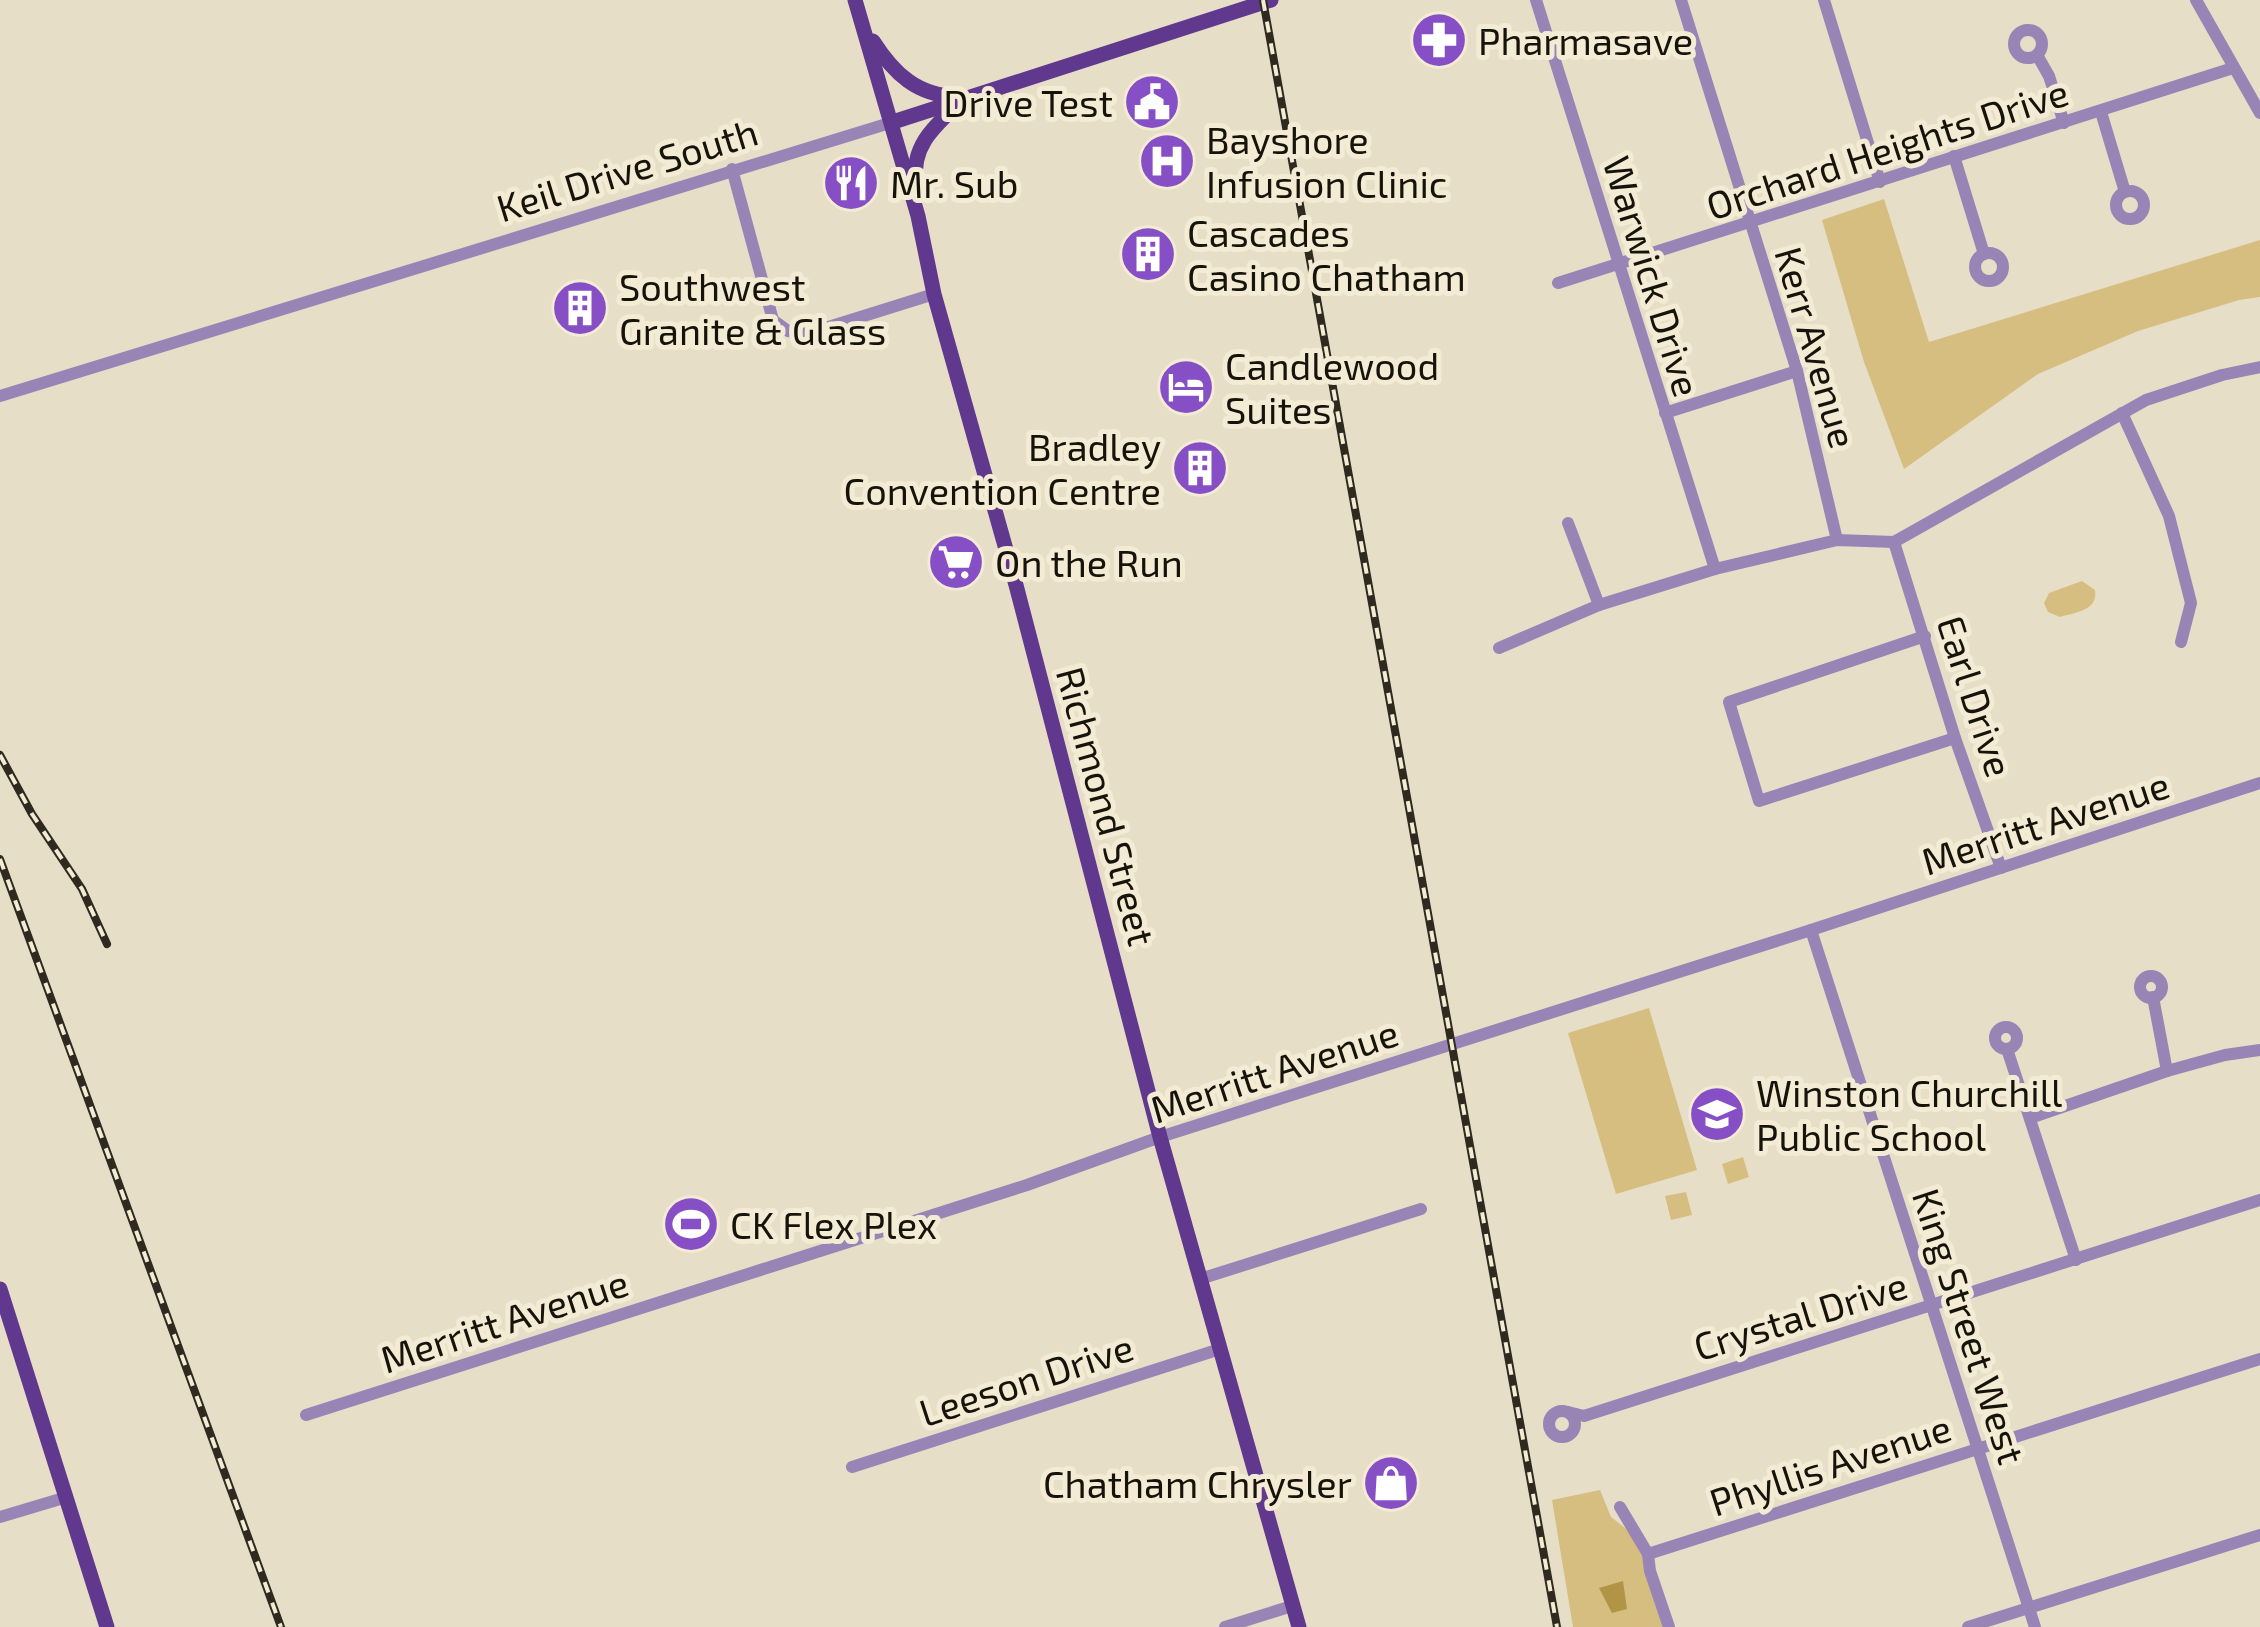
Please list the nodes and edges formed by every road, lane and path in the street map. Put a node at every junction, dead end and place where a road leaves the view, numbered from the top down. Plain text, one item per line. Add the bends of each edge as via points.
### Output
1 (856, 0) edge
2 (1271, 0) edge
3 (1536, 0) edge
4 (1681, 0) edge
5 (1824, 0) edge
6 (2196, 0) edge
7 (862, 25) junction
8 (2037, 55) dead end
9 (2233, 68) junction
10 (965, 97) junction
11 (2101, 112) junction
12 (2260, 113) edge
13 (893, 122) junction
14 (2064, 123) junction
15 (1954, 156) junction
16 (732, 169) junction
17 (1880, 182) junction
18 (2125, 192) dead end
19 (918, 216) junction
20 (1750, 222) junction
21 (1984, 254) dead end
22 (1619, 265) junction
23 (1558, 283) dead end
24 (934, 294) junction
25 (2260, 368) edge
26 (1797, 371) junction
27 (0, 396) edge
28 (1666, 412) junction
29 (2122, 413) junction
30 (1568, 524) dead end
31 (1837, 540) junction
32 (1894, 542) junction
33 (1715, 569) junction
34 (1598, 605) junction
35 (1924, 636) junction
36 (2181, 642) dead end
37 (1499, 648) dead end
38 (1955, 738) junction
39 (2260, 783) edge
40 (2001, 868) junction
41 (1811, 930) junction
42 (2152, 997) dead end
43 (2007, 1049) dead end
44 (2260, 1050) edge
45 (2168, 1071) junction
46 (2030, 1118) junction
47 (1160, 1137) junction
48 (2260, 1200) edge
49 (1421, 1209) dead end
50 (2076, 1260) junction
51 (1200, 1279) junction
52 (0, 1288) edge
53 (1933, 1305) junction
54 (1220, 1350) junction
55 (2260, 1359) edge
56 (1568, 1412) junction
57 (1587, 1414) junction
58 (306, 1415) dead end
59 (1573, 1429) junction
60 (1978, 1449) junction
61 (852, 1467) dead end
62 (68, 1497) junction
63 (1620, 1507) dead end
64 (0, 1516) edge
65 (2260, 1535) edge
66 (1648, 1554) junction
67 (1292, 1606) junction
68 (2029, 1608) junction
69 (107, 1627) edge
70 (1225, 1627) edge
71 (1299, 1627) edge
72 (1668, 1627) edge
73 (1968, 1627) edge
74 (2035, 1627) edge

1 - 7 main road, Richmond Street
2 - 10 main road, Keil Drive South
3 - 22 street, Warwick Drive
4 - 20 street, Kerr Avenue
5 - 17 street
6 - 9 street
7 - 10 main road via 904,81 934,96
7 - 13 main road, Richmond Street
8 - 14 street
9 - 11 street, Orchard Heights Drive
9 - 12 street
10 - 13 main road, Keil Drive South
10 - 19 main road via 922,141 914,167
11 - 14 street, Orchard Heights Drive
11 - 18 street
13 - 16 street, Keil Drive South
13 - 19 main road, Richmond Street
14 - 15 street, Orchard Heights Drive
15 - 17 street, Orchard Heights Drive
15 - 21 street
16 - 24 street via 772,320 788,331 806,334
16 - 27 street, Keil Drive South
17 - 20 street, Orchard Heights Drive
19 - 24 main road, Richmond Street
20 - 22 street, Orchard Heights Drive
20 - 26 street, Kerr Avenue
22 - 23 street, Orchard Heights Drive
22 - 28 street, Warwick Drive
24 - 47 main road, Richmond Street
25 - 29 street via 2164,392
26 - 28 street
26 - 31 street, Kerr Avenue
28 - 33 street, Warwick Drive
29 - 32 street
29 - 36 street via 2174,534 2191,604
30 - 34 street
31 - 32 street
31 - 33 street
32 - 35 street, Earl Drive
33 - 34 street
34 - 37 street
35 - 38 street, Earl Drive
35 - 38 street via 1728,702 1759,800
38 - 40 street, Earl Drive
39 - 40 street, Merritt Avenue
40 - 41 street, Merritt Avenue
41 - 47 street, Merritt Avenue
41 - 53 street, King Street West
42 - 45 street
43 - 46 street
44 - 45 street
45 - 46 street
46 - 50 street
47 - 51 main road, Richmond Street
47 - 58 street, Merritt Avenue
48 - 50 street, Crystal Drive
49 - 51 street
50 - 53 street, Crystal Drive
51 - 54 main road, Richmond Street
52 - 62 main road
53 - 57 street, Crystal Drive
53 - 60 street, King Street West
54 - 61 street, Leeson Drive
54 - 67 main road, Richmond Street
55 - 60 street, Phyllis Avenue
56 - 57 street, Crystal Drive
56 - 59 street
56 - 59 street via 1553,1415 1550,1427 1559,1436
57 - 59 street, Crystal Drive
60 - 66 street, Phyllis Avenue
60 - 68 street, King Street West
62 - 64 street
62 - 69 main road
63 - 66 street
65 - 68 street
66 - 72 street
67 - 70 street
67 - 71 main road, Richmond Street
68 - 73 street
68 - 74 street, King Street West

